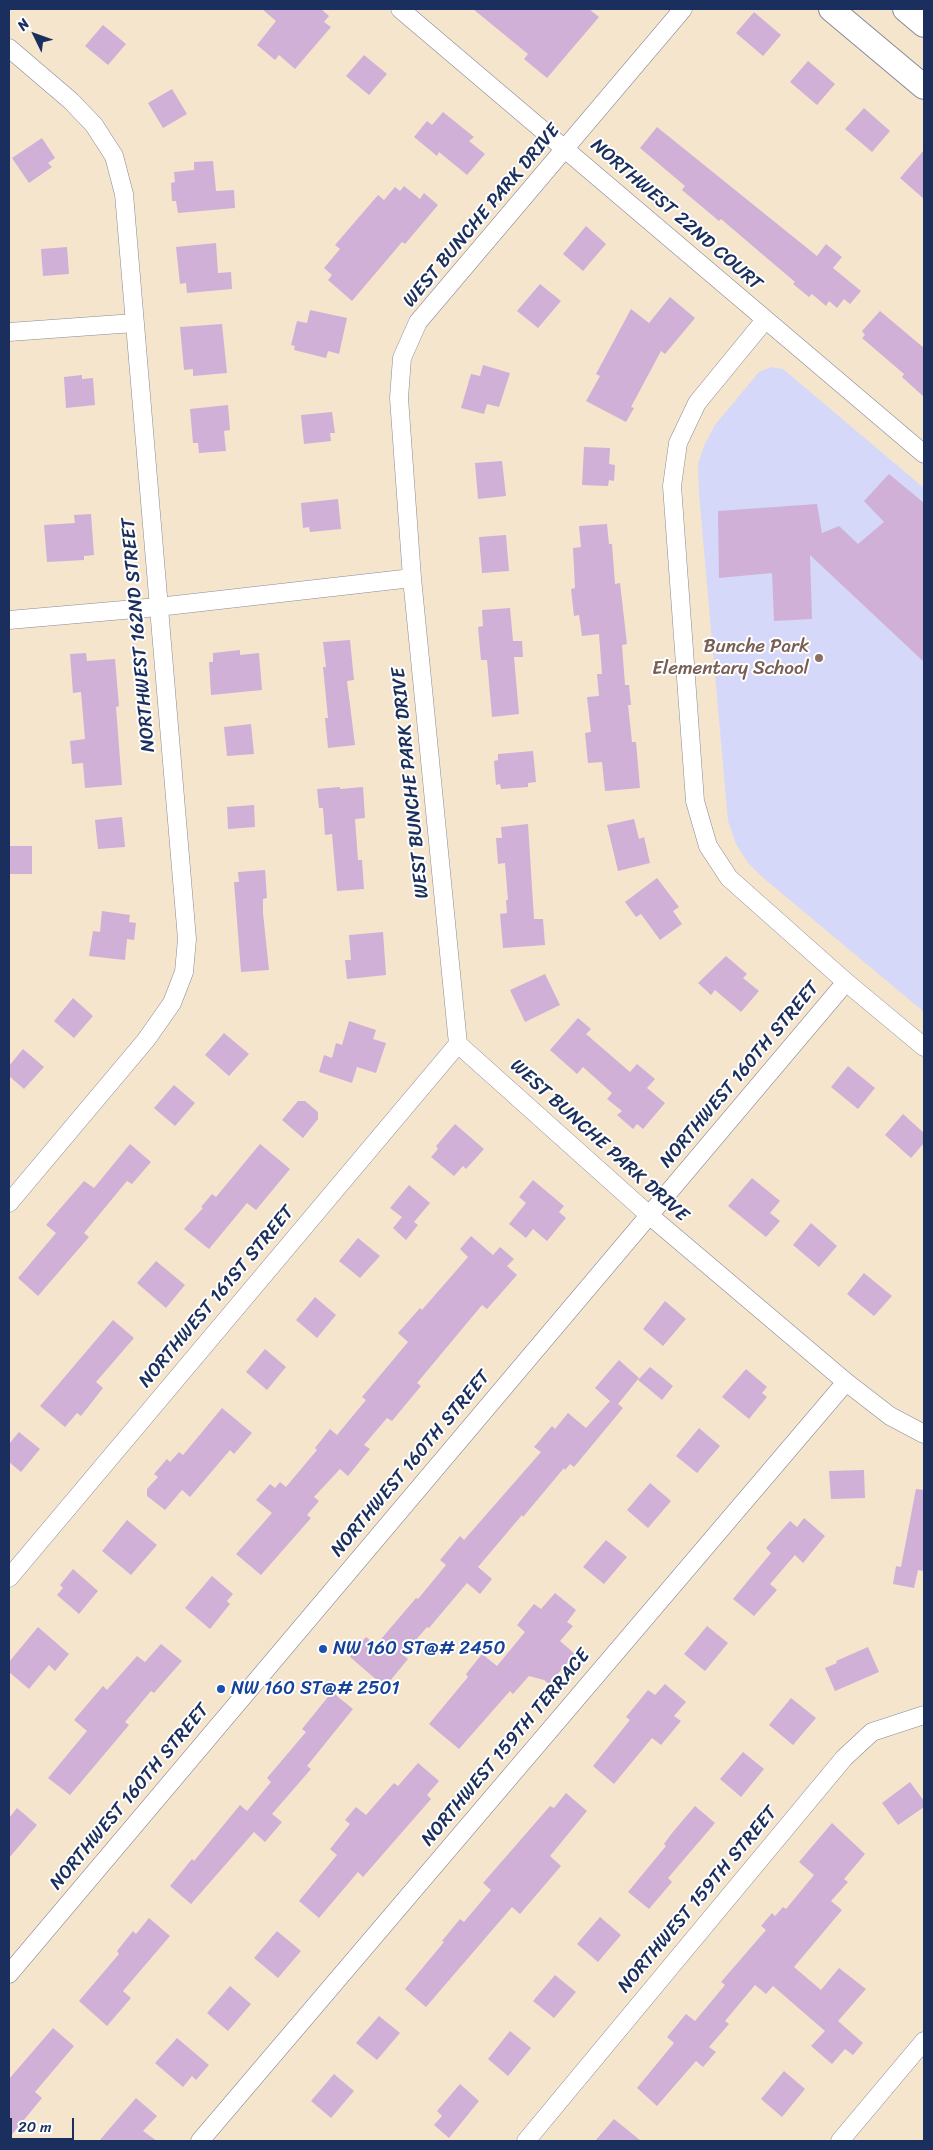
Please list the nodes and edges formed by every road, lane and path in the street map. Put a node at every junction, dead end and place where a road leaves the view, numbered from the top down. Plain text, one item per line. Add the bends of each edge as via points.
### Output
1 (400, 9) edge
2 (683, 9) edge
3 (831, 9) edge
4 (905, 9) edge
5 (924, 25) edge
6 (9, 48) edge
7 (924, 87) edge
8 (566, 149) junction
9 (765, 320) junction
10 (134, 323) junction
11 (9, 332) edge
12 (924, 454) edge
13 (412, 578) junction
14 (158, 607) junction
15 (9, 620) edge
16 (846, 982) junction
17 (458, 1044) junction
18 (924, 1047) edge
19 (9, 1203) edge
20 (649, 1215) junction
21 (846, 1382) junction
22 (924, 1434) edge
23 (9, 1578) edge
24 (924, 1715) edge
25 (9, 1974) edge
26 (924, 2041) edge
27 (200, 2141) edge
28 (526, 2141) edge
29 (840, 2141) edge

1 - 8 street, NORTHWEST 22ND COURT
2 - 8 street, WEST BUNCHE PARK DRIVE
3 - 7 main road
4 - 5 main road
6 - 10 street, NORTHWEST 162ND STREET via 94,124 114,156 124,194
8 - 9 street, NORTHWEST 22ND COURT
8 - 13 street, WEST BUNCHE PARK DRIVE via 418,322 402,358 399,398
9 - 12 street, NORTHWEST 22ND COURT
9 - 16 street via 697,403 676,452 672,486 695,801 708,846 729,878
10 - 11 street
10 - 14 street, NORTHWEST 162ND STREET
13 - 14 street
13 - 17 street, WEST BUNCHE PARK DRIVE
14 - 15 street
14 - 19 street, NORTHWEST 162ND STREET via 187,939 184,972 172,1002 146,1040
16 - 18 street
16 - 20 street, NORTHWEST 160TH STREET
17 - 20 street, WEST BUNCHE PARK DRIVE
17 - 23 street, NORTHWEST 161ST STREET
20 - 21 street, WEST BUNCHE PARK DRIVE
20 - 25 street, NORTHWEST 160TH STREET
21 - 22 street, WEST BUNCHE PARK DRIVE via 890,1416
21 - 27 street, NORTHWEST 159TH TERRACE
24 - 28 street, NORTHWEST 159TH STREET via 872,1732 844,1758
26 - 29 street

